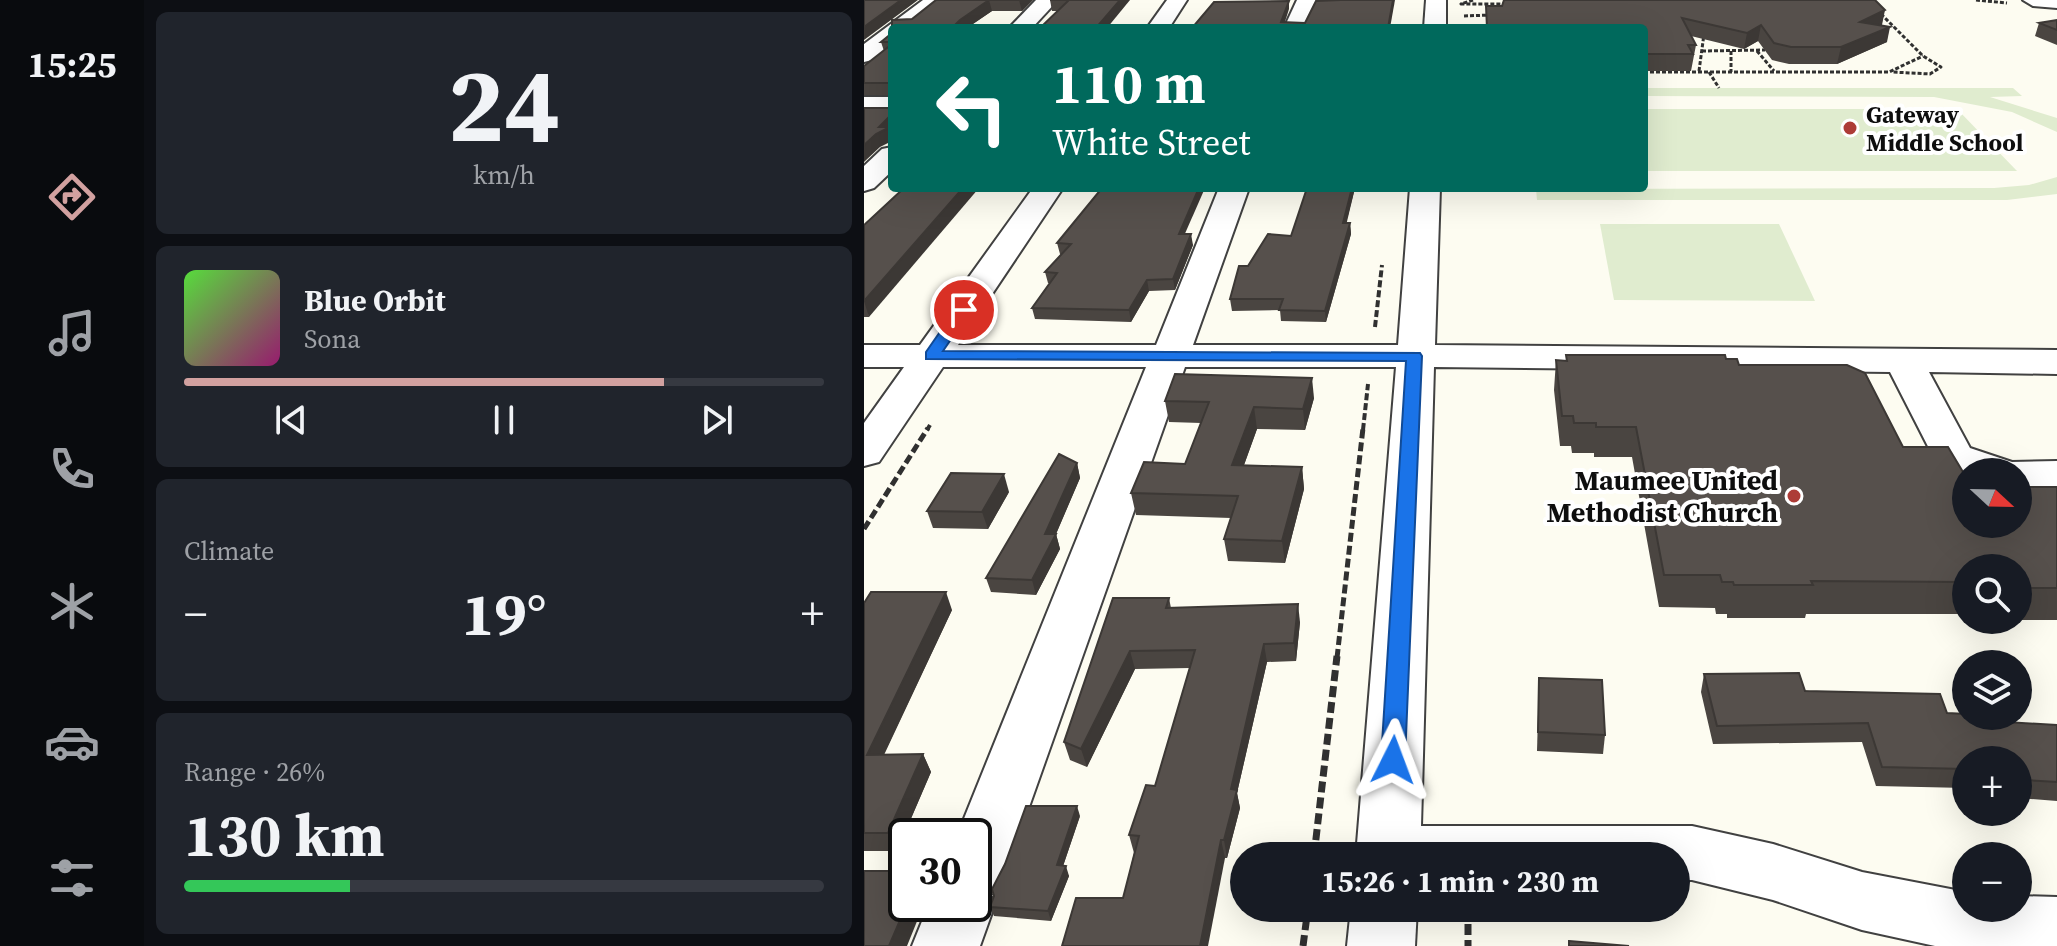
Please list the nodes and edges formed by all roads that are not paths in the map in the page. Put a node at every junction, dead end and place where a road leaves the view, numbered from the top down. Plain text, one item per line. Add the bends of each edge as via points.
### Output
1 (936, 0) edge
2 (1048, 0) edge
3 (1177, 0) edge
4 (1307, 0) edge
5 (1436, 0) edge
6 (2033, 0) edge
7 (2057, 2) edge
8 (904, 24) edge
9 (1024, 24) edge
10 (1161, 24) edge
11 (1297, 24) edge
12 (1435, 24) edge
13 (888, 36) edge
14 (864, 55) edge
15 (864, 105) edge
16 (888, 105) edge
17 (888, 159) edge
18 (864, 182) edge
19 (1045, 192) edge
20 (1233, 192) edge
21 (1424, 192) edge
22 (864, 356) edge
23 (932, 356) junction
24 (1172, 356) junction
25 (1393, 356) junction
26 (1904, 361) junction
27 (2057, 362) edge
28 (864, 453) edge
29 (1956, 458) edge
30 (2032, 474) edge
31 (2057, 474) edge
32 (992, 825) edge
33 (1387, 842) edge
34 (1690, 853) edge
35 (955, 922) edge
36 (1383, 922) edge
37 (2057, 927) edge
38 (946, 946) edge
39 (1381, 946) edge

1 - 8 street
2 - 9 street
3 - 10 street
4 - 11 street
5 - 12 street
6 - 7 street
13 - 14 street
15 - 16 street
17 - 18 street
19 - 23 street
20 - 24 street
21 - 25 street
22 - 23 street
23 - 24 street
23 - 28 street
24 - 25 street
24 - 32 street
25 - 26 street
25 - 33 street
26 - 27 street
26 - 29 street
30 - 31 street
34 - 37 street via 1892,908 1983,926
35 - 38 street
36 - 39 street

